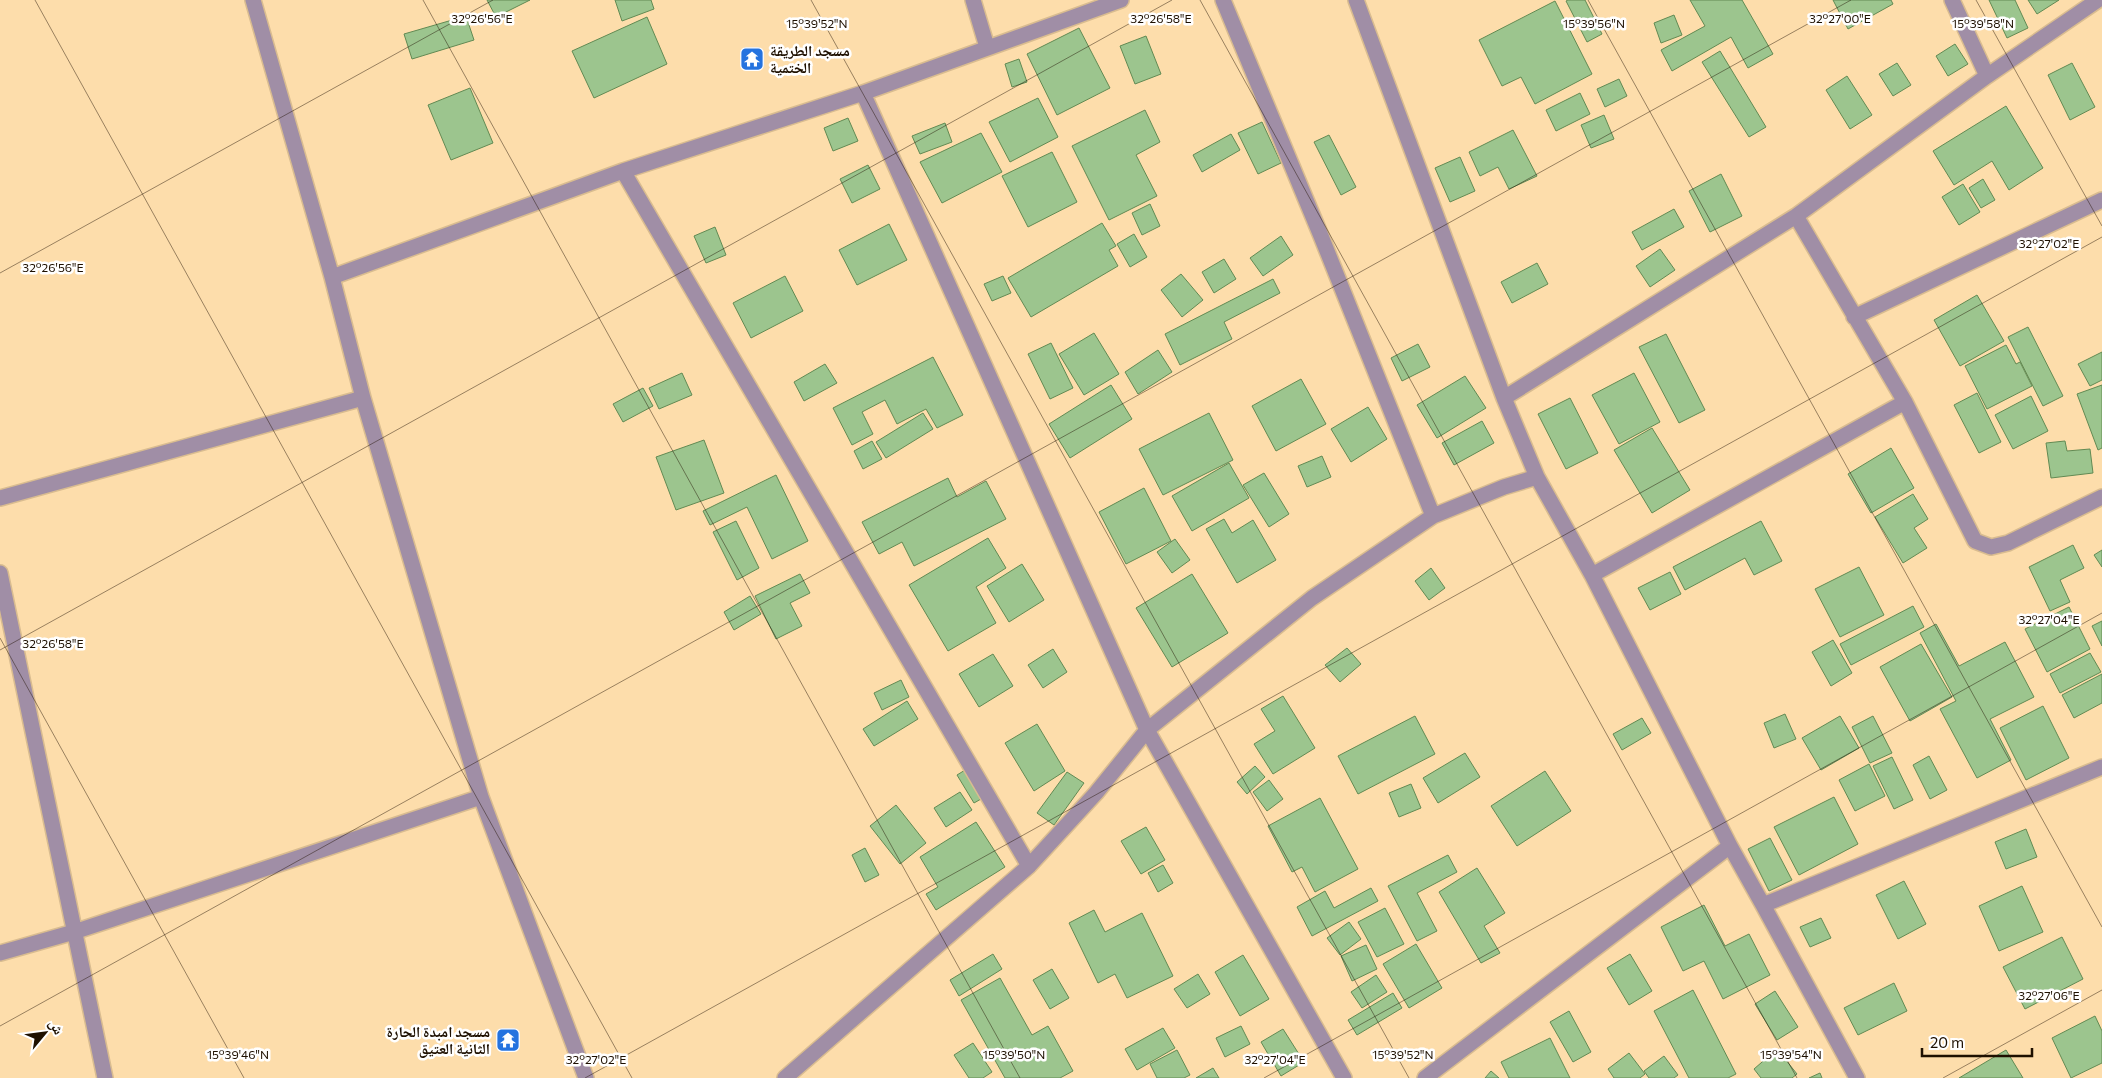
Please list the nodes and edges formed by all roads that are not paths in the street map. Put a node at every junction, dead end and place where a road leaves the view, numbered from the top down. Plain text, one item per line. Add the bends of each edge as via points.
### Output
1 (253, 0) edge
2 (972, 0) edge
3 (1121, 0) edge
4 (1223, 0) edge
5 (1356, 0) edge
6 (1952, 0) edge
7 (2098, 0) edge
8 (987, 48) junction
9 (1987, 76) junction
10 (863, 93) junction
11 (623, 170) junction
12 (2102, 200) edge
13 (1796, 216) junction
14 (332, 277) junction
15 (1854, 317) junction
16 (363, 398) junction
17 (1504, 398) junction
18 (1905, 402) junction
19 (1537, 478) junction
20 (2102, 497) edge
21 (0, 498) edge
22 (1433, 516) junction
23 (0, 573) edge
24 (1592, 575) junction
25 (1147, 730) junction
26 (2102, 767) edge
27 (481, 797) junction
28 (1730, 846) junction
29 (1029, 866) junction
30 (1763, 905) junction
31 (74, 932) junction
32 (0, 953) edge
33 (105, 1078) edge
34 (586, 1078) edge
35 (785, 1078) edge
36 (1344, 1078) edge
37 (1425, 1078) edge
38 (1857, 1078) edge

1 - 14 street
2 - 8 street
3 - 8 street
4 - 22 street
5 - 17 street
6 - 9 street
7 - 9 street
8 - 10 street
9 - 13 street
10 - 11 street
10 - 25 street
11 - 14 street
11 - 29 street
12 - 15 street
13 - 15 street
13 - 17 street
14 - 16 street
15 - 18 street
16 - 21 street
16 - 27 street
17 - 19 street
18 - 20 street via 1976,541 1991,548 2008,543
18 - 24 street
19 - 22 street via 1504,487
19 - 24 street
22 - 25 street via 1312,598
23 - 31 street
24 - 28 street
25 - 29 street via 1096,793
25 - 36 street
26 - 30 street
27 - 31 street
27 - 34 street
28 - 30 street
28 - 37 street
29 - 35 street
30 - 38 street
31 - 32 street
31 - 33 street

